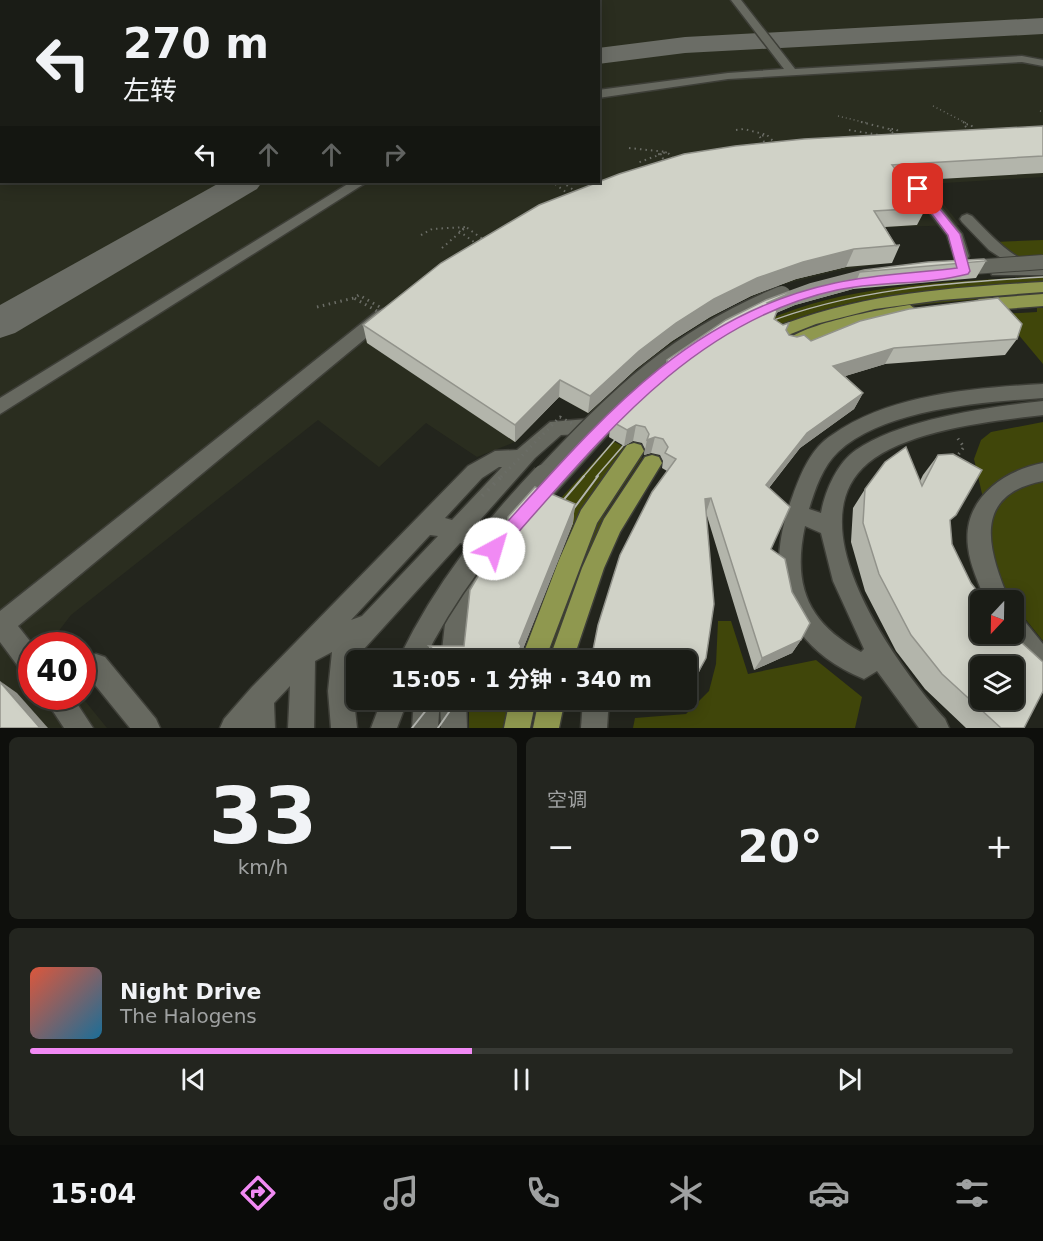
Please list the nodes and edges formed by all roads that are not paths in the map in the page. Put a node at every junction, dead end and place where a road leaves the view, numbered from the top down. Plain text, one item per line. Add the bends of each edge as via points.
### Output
1 (736, 0) edge
2 (1043, 63) edge
3 (792, 72) junction
4 (600, 94) edge
5 (358, 183) edge
6 (918, 189) dead end
7 (971, 230) junction
8 (954, 234) junction
9 (1007, 258) junction
10 (1043, 262) edge
11 (961, 264) junction
12 (1043, 270) edge
13 (1043, 287) edge
14 (1043, 300) edge
15 (397, 309) edge
16 (778, 333) edge
17 (791, 345) edge
18 (1043, 391) edge
19 (0, 407) edge
20 (1043, 408) edge
21 (612, 419) junction
22 (529, 453) junction
23 (1043, 472) edge
24 (799, 514) junction
25 (424, 525) junction
26 (830, 527) junction
27 (458, 530) junction
28 (501, 538) junction
29 (993, 590) edge
30 (459, 605) junction
31 (1, 625) edge
32 (342, 635) junction
33 (1024, 639) edge
34 (18, 646) edge
35 (416, 650) edge
36 (442, 650) edge
37 (454, 650) edge
38 (537, 650) edge
39 (565, 650) edge
40 (879, 651) junction
41 (303, 654) junction
42 (1043, 664) edge
43 (96, 666) dead end
44 (261, 696) junction
45 (66, 710) edge
46 (391, 710) edge
47 (426, 710) edge
48 (453, 710) edge
49 (521, 710) edge
50 (550, 710) edge
51 (595, 710) edge
52 (927, 725) edge
53 (80, 728) edge
54 (147, 728) edge
55 (233, 728) edge
56 (262, 728) edge
57 (302, 728) edge
58 (344, 728) edge
59 (384, 728) edge
60 (425, 728) edge
61 (454, 728) edge
62 (517, 728) edge
63 (546, 728) edge
64 (594, 728) edge

1 - 3 street
2 - 3 street via 1022,59
3 - 4 street via 690,79
5 - 19 street
6 - 8 street
7 - 8 street
7 - 9 street
7 - 9 street
7 - 11 street
8 - 11 street
9 - 12 street
10 - 11 street, bridge via 938,272
11 - 12 street
13 - 16 main road via 874,303 804,321
14 - 17 main road via 904,311 844,324
15 - 31 street
18 - 24 street via 923,408 861,427 830,447 813,471
20 - 26 street via 948,425 886,444 861,457 843,481
21 - 22 street via 561,426
21 - 28 street
21 - 35 street, bridge via 695,346 796,294 749,307 690,338 616,400 467,561 443,596
22 - 25 street via 516,459 488,461
22 - 27 street
23 - 29 street via 1005,486 982,513 978,539 982,564
24 - 26 street
24 - 40 street via 789,564 804,620 826,646 864,667
25 - 27 street
25 - 32 street
26 - 40 street via 842,574
27 - 28 street via 477,539
27 - 32 street via 366,627
28 - 30 street
30 - 36 street
30 - 37 street
31 - 34 street
32 - 41 street
32 - 58 street via 340,710
33 - 42 street
38 - 39 main road via 589,517 643,457 594,568
40 - 52 street
41 - 44 street
41 - 57 street
43 - 54 street
44 - 55 street
44 - 56 street
45 - 53 street
46 - 59 street
47 - 60 street
48 - 61 street
49 - 62 main road
50 - 63 main road
51 - 64 street

